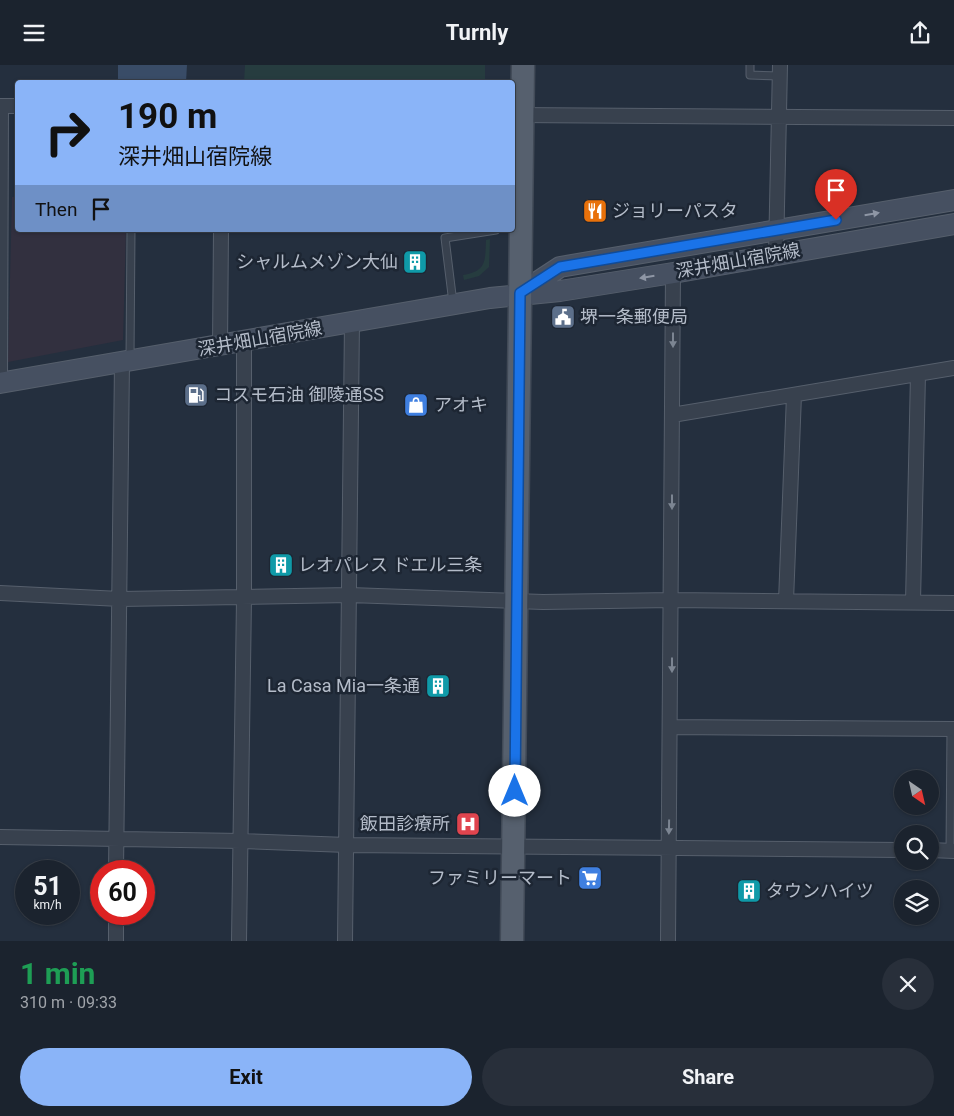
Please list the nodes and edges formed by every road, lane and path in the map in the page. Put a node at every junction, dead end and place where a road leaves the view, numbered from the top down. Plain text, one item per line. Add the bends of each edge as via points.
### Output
1 (523, 65) edge
2 (750, 65) edge
3 (780, 70) edge
4 (0, 106) edge
5 (15, 106) edge
6 (517, 115) edge
7 (780, 118) junction
8 (954, 118) edge
9 (954, 200) edge
10 (954, 224) edge
11 (517, 227) edge
12 (777, 231) junction
13 (132, 232) edge
14 (221, 232) edge
15 (483, 232) edge
16 (776, 254) junction
17 (673, 273) junction
18 (520, 293) junction
19 (453, 304) junction
20 (1, 313) edge
21 (352, 322) junction
22 (244, 342) junction
23 (220, 346) junction
24 (126, 363) junction
25 (954, 368) edge
26 (918, 374) junction
27 (0, 384) edge
28 (794, 395) junction
29 (672, 415) junction
30 (0, 593) edge
31 (350, 595) junction
32 (120, 599) junction
33 (244, 599) junction
34 (672, 600) junction
35 (517, 601) junction
36 (786, 601) junction
37 (913, 602) junction
38 (954, 603) edge
39 (671, 727) junction
40 (952, 729) edge
41 (0, 837) edge
42 (116, 838) junction
43 (241, 841) junction
44 (346, 845) junction
45 (514, 847) junction
46 (669, 847) junction
47 (894, 850) edge
48 (939, 851) edge
49 (952, 851) edge
50 (116, 860) edge
51 (116, 925) edge
52 (116, 941) edge
53 (239, 941) edge
54 (345, 941) edge
55 (512, 941) edge
56 (668, 941) edge

1 - 6 main road
2 - 3 lane via 750,75
3 - 7 street
4 - 5 street
4 - 20 street
6 - 7 street
6 - 11 main road
7 - 8 street
7 - 12 street
12 -> 9 main road, 深井畑山宿院線
10 - 16 main road, 深井畑山宿院線
11 - 18 main road
12 - 16 street
12 - 18 main road, 深井畑山宿院線 via 560,267
13 - 24 lane
14 - 23 street
15 - 19 lane via 445,238
16 - 17 main road, 深井畑山宿院線
17 -> 18 main road, 深井畑山宿院線 via 560,291
17 -> 29 street
18 - 19 main road, 深井畑山宿院線
18 - 35 main road
19 - 21 main road, 深井畑山宿院線
20 - 27 street
21 - 22 main road, 深井畑山宿院線
21 - 31 street
22 - 23 main road, 深井畑山宿院線
22 - 33 street
23 - 24 main road, 深井畑山宿院線
24 - 27 main road, 深井畑山宿院線
24 - 32 street
25 - 26 street
26 - 28 street
26 - 37 street
28 - 29 street
28 - 36 street
29 -> 34 street
30 - 32 street
31 - 33 street
31 - 35 street
31 - 44 street
32 - 33 street
32 - 42 street
33 - 43 street
34 - 35 street
34 - 36 street
34 -> 39 street
35 - 45 main road
36 - 37 street
37 - 38 street
39 - 40 street
39 -> 46 street
40 - 49 lane
41 - 42 street
42 - 43 street
42 - 50 street
43 - 44 street
43 - 53 street
44 - 45 street
44 - 54 street
45 - 46 street
45 - 55 main road
46 - 47 street
46 - 56 street
48 - 49 street
51 - 52 street

